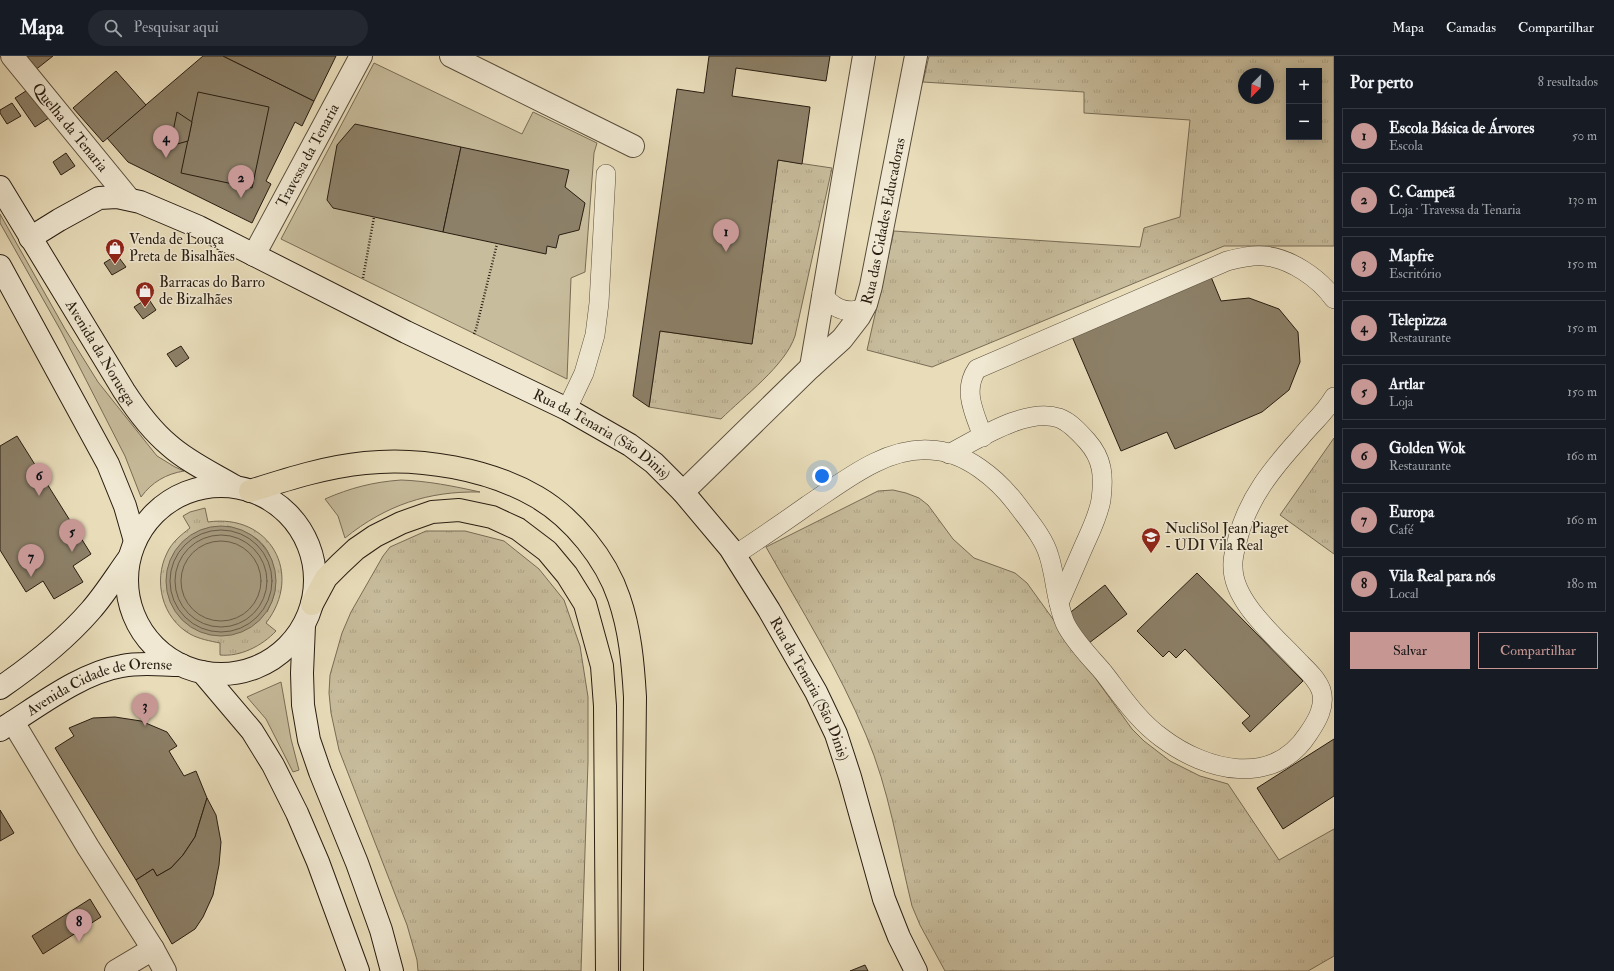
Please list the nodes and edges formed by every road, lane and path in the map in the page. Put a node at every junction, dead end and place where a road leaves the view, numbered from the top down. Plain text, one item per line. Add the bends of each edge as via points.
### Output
1 (12, 56) edge
2 (361, 56) edge
3 (451, 56) edge
4 (864, 56) edge
5 (916, 56) edge
6 (633, 146) dead end
7 (606, 174) dead end
8 (0, 187) edge
9 (129, 199) junction
10 (374, 217) dead end
11 (30, 238) junction
12 (497, 244) dead end
13 (254, 255) junction
14 (0, 266) edge
15 (822, 293) junction
16 (1334, 299) edge
17 (353, 304) junction
18 (863, 309) junction
19 (462, 359) junction
20 (811, 367) junction
21 (1334, 397) edge
22 (567, 409) junction
23 (983, 437) junction
24 (949, 454) junction
25 (242, 489) junction
26 (683, 492) junction
27 (132, 549) junction
28 (734, 555) junction
29 (1059, 603) junction
30 (312, 604) junction
31 (304, 625) junction
32 (181, 665) junction
33 (202, 672) junction
34 (0, 688) edge
35 (6, 726) edge
36 (153, 949) junction
37 (116, 971) edge
38 (166, 971) edge
39 (358, 971) edge
40 (392, 971) edge
41 (607, 971) edge
42 (632, 971) edge
43 (916, 971) edge

1 - 9 street, Quelha da Tenaria
2 - 13 street, Travessa da Tenaria
3 - 6 street
4 - 15 street
5 - 18 street, Rua das Cidades Educadoras via 871,286
7 - 22 lane via 595,335 584,373
8 - 11 street, Avenida da Noruega
9 - 11 street, Rua da Tenaria (São Dinis) via 99,198
9 - 13 street, Rua da Tenaria (São Dinis) via 176,217
10 - 17 path via 363,276
11 - 25 street, Avenida da Noruega via 142,416 178,452
12 - 19 path via 476,329
13 - 17 street, Rua da Tenaria (São Dinis)
14 - 27 street via 108,464 125,506
15 - 18 lane via 839,309
15 - 20 street
16 - 23 lane via 1317,280 1283,260 1264,256 1227,260 977,369 971,377 969,388 974,413
17 - 19 street, Rua da Tenaria (São Dinis)
18 - 20 street, Rua das Cidades Educadoras via 848,333
19 - 22 street, Rua da Tenaria (São Dinis)
20 - 26 street, Rua das Cidades Educadoras
21 - 29 lane via 1260,486 1242,522 1233,566 1242,599 1312,675 1321,690 1322,705 1317,720 1296,750 1263,767 1247,769 1214,766 1180,751 1160,737 1140,717 1078,642 1066,625
22 - 26 street, Rua da Tenaria (São Dinis) via 630,445 654,463
23 - 24 lane
23 - 29 lane via 1023,419 1042,415 1059,418 1077,430 1094,449 1101,465 1103,482 1100,501 1095,521
24 - 28 lane via 924,450 886,458 856,473
24 - 29 lane via 970,462 1000,485 1017,505 1048,552
25 - 27 street via 214,486 193,490 175,498 158,510 144,525
25 - 30 street via 269,499 285,511 302,532 314,564 316,584
25 - 42 highway via 302,474 365,463 439,465 507,482 537,497 566,517 586,540 606,568 619,597 633,658 635,696
26 - 28 street, Rua da Tenaria (São Dinis)
27 - 32 street via 127,578 129,600 136,620 147,638 162,654
27 - 34 street via 97,603 82,620 42,656
28 - 43 street, Rua da Tenaria (São Dinis) via 792,649 836,734 884,899
30 - 31 street
30 - 41 highway via 326,578 356,549 401,522 432,512 459,510 492,517 518,529 547,551 567,575 585,604 602,666 605,706
31 - 33 street via 286,648 268,662 253,669 219,674
31 - 40 street via 303,705 309,740 357,863 381,930
32 - 33 street
32 - 35 street, Avenida Cidade de Orense via 124,666 98,673 69,687
33 - 39 street via 252,732 276,771 318,862
35 - 36 street
36 - 37 street
36 - 38 street

